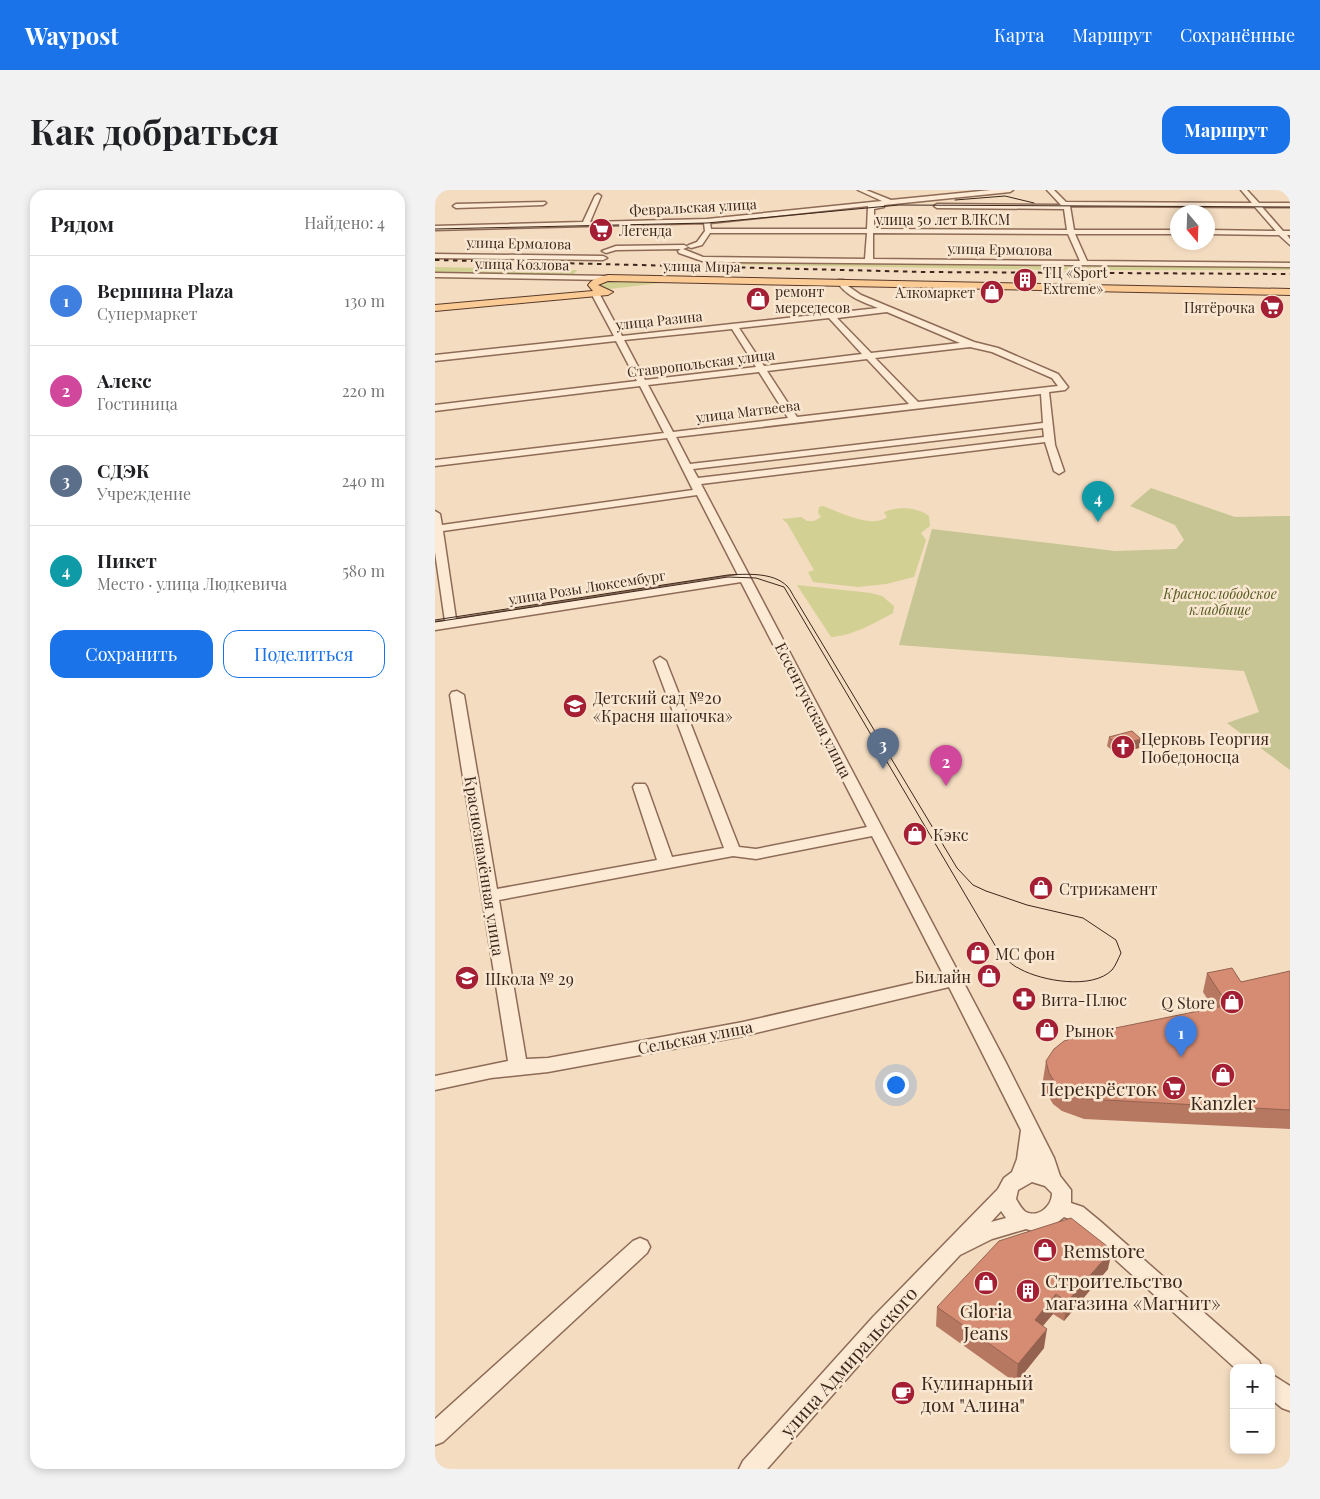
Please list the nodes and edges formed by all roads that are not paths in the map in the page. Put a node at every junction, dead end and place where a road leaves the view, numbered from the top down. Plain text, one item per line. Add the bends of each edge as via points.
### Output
1 (861, 190) edge
2 (1010, 190) edge
3 (1050, 190) edge
4 (1244, 190) edge
5 (598, 196) dead end
6 (896, 204) junction
7 (1065, 205) junction
8 (1257, 205) junction
9 (1290, 205) edge
10 (457, 206) dead end
11 (538, 210) dead end
12 (534, 218) dead end
13 (707, 221) junction
14 (619, 223) junction
15 (586, 224) junction
16 (529, 226) junction
17 (435, 228) edge
18 (708, 231) junction
19 (871, 231) junction
20 (1071, 232) junction
21 (1170, 232) edge
22 (1215, 232) edge
23 (1286, 233) edge
24 (613, 236) dead end
25 (1290, 243) edge
26 (690, 248) junction
27 (605, 252) junction
28 (435, 256) edge
29 (711, 260) junction
30 (869, 262) junction
31 (1085, 264) junction
32 (1290, 265) edge
33 (435, 275) edge
34 (593, 280) junction
35 (841, 282) junction
36 (657, 284) junction
37 (639, 289) dead end
38 (610, 292) dead end
39 (1290, 292) edge
40 (435, 308) edge
41 (887, 310) junction
42 (831, 316) junction
43 (734, 326) junction
44 (620, 338) junction
45 (971, 344) junction
46 (872, 357) junction
47 (435, 358) edge
48 (761, 370) junction
49 (643, 384) junction
50 (1042, 390) junction
51 (915, 405) junction
52 (435, 408) edge
53 (794, 420) junction
54 (1047, 425) junction
55 (670, 434) junction
56 (1050, 440) junction
57 (435, 463) edge
58 (687, 467) junction
59 (1059, 471) dead end
60 (693, 482) junction
61 (699, 492) junction
62 (435, 514) edge
63 (436, 529) edge
64 (742, 574) junction
65 (435, 616) edge
66 (451, 619) junction
67 (435, 626) edge
68 (661, 661) dead end
69 (457, 695) dead end
70 (640, 787) dead end
71 (876, 830) junction
72 (733, 851) junction
73 (666, 863) junction
74 (490, 896) junction
75 (953, 980) junction
76 (518, 1066) junction
77 (435, 1083) edge
78 (1030, 1129) junction
79 (1021, 1176) junction
80 (1052, 1181) junction
81 (1006, 1193) junction
82 (1061, 1208) junction
83 (1028, 1220) junction
84 (640, 1246) dead end
85 (946, 1254) junction
86 (1247, 1364) edge
87 (1275, 1388) edge
88 (1290, 1400) edge
89 (435, 1434) edge
90 (751, 1469) edge

1 - 6 street
2 - 6 street, Февральская улица
3 - 7 street
4 - 8 street
5 - 15 street
6 - 7 street, Февральская улица
6 - 13 street, Февральская улица
6 - 19 street, Февральская улица via 871,207
7 - 8 street, Февральская улица
7 - 20 street
8 - 9 street, Февральская улица
8 - 23 street
10 - 11 street via 544,200
12 - 16 street
13 - 14 street, Февральская улица
13 - 18 street
14 - 15 street, Февральская улица
14 - 24 street
15 - 16 street, Февральская улица
16 - 17 street, Февральская улица
18 - 19 street, улица 50 лет ВЛКСМ
18 - 26 street
19 - 20 street, улица 50 лет ВЛКСМ
19 - 30 street
20 - 21 street, улица 50 лет ВЛКСМ
20 - 31 street
22 - 23 street
23 - 25 street
26 - 27 street, улица Ермолова
26 - 29 street, улица Ермолова
26 - 29 street, улица Ермолова
27 - 28 street, улица Ермолова
27 - 34 street
29 - 30 street, улица Ермолова
30 - 31 street, улица Ермолова
31 - 32 street, улица Ермолова
33 - 34 street, улица Козлова
34 - 36 main road, улица Мира via 608,278
34 - 38 main road, улица Мира
34 - 40 main road, улица Мира via 587,292
34 - 44 street, Ессентукская улица
35 - 36 main road, улица Мира via 748,280
35 - 39 main road
35 - 41 street via 859,297
36 - 37 main road, улица Мира
41 - 42 street, улица Разина
41 - 45 street
42 - 43 street, улица Разина
42 - 46 street
43 - 44 street, улица Разина
43 - 48 street
44 - 47 street, улица Разина
44 - 49 street, Ессентукская улица
45 - 46 street, Ставропольская улица
45 - 50 street, улица Матвеева via 995,350 1055,376 1064,386
46 - 48 street, Ставропольская улица
46 - 51 street
48 - 49 street, Ставропольская улица
48 - 53 street
49 - 52 street, Ставропольская улица
49 - 55 street, Ессентукская улица
50 - 51 street, улица Матвеева
50 - 54 street via 1045,393
51 - 53 street, улица Матвеева
53 - 55 street, улица Матвеева
54 - 56 street
54 - 58 street
55 - 57 street, улица Матвеева
55 - 58 street, Ессентукская улица
56 - 59 street
56 - 60 street
58 - 60 street, Ессентукская улица
60 - 61 street, Ессентукская улица
61 - 63 street
61 - 64 street, Ессентукская улица
62 - 63 street
63 - 66 street
64 - 66 street, улица Розы Люксембург
64 - 71 street, Ессентукская улица
65 - 66 street, улица Розы Люксембург
66 - 67 street, улица Розы Люксембург
68 - 72 street
69 - 74 street, Краснознамённая улица
70 - 73 street
71 - 72 street via 756,854
71 - 75 street, Ессентукская улица
72 - 73 street
73 - 74 street
74 - 76 street, Краснознамённая улица
75 - 76 street, Сельская улица via 743,1029 548,1065
75 - 78 street, Ессентукская улица
76 - 77 street, Сельская улица
78 - 79 street via 1027,1159
78 - 80 street, Ессентукская улица
79 - 80 street via 1032,1174
79 - 81 street via 1014,1180
80 - 82 street, Ессентукская улица via 1061,1192
81 - 83 street via 1011,1209
81 - 85 street, улица Адмиральского
82 - 83 street via 1048,1219
82 - 86 street via 1076,1213 1093,1227
83 - 85 street, улица Адмиральского via 987,1232
84 - 89 street
85 - 90 street, улица Адмиральского
87 - 88 street

